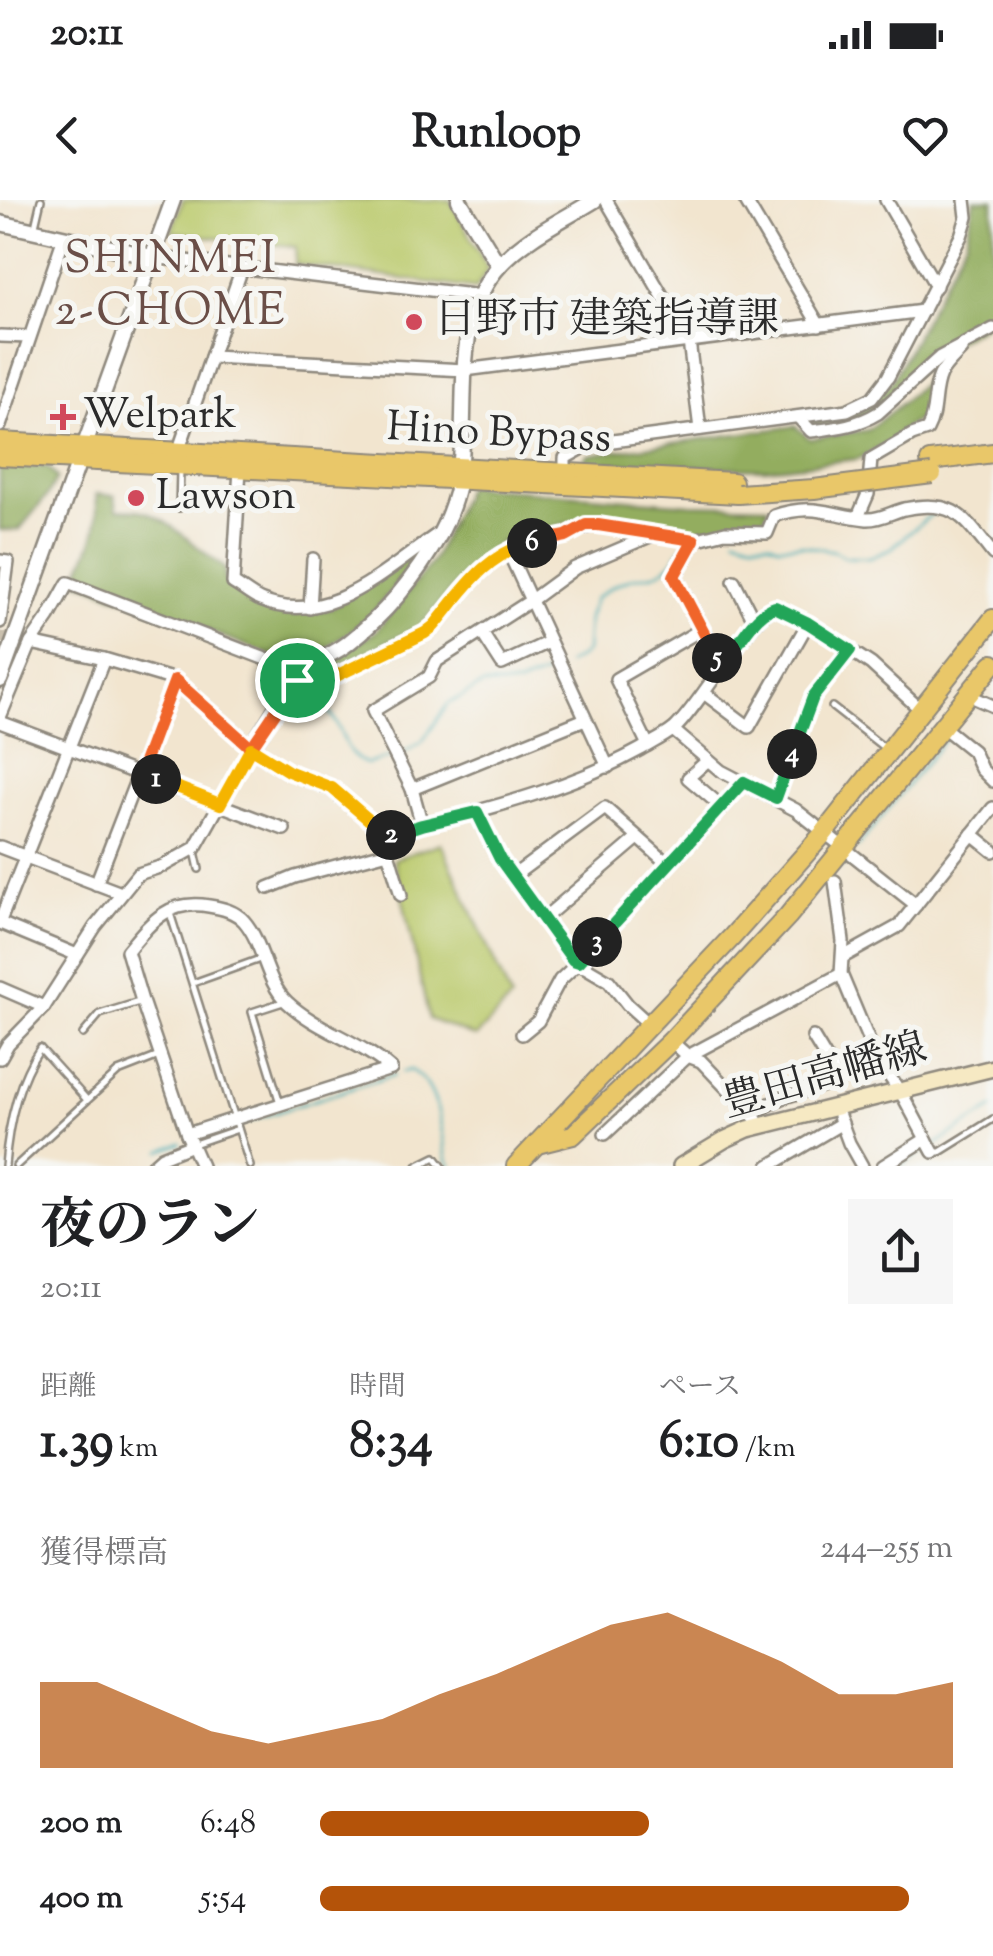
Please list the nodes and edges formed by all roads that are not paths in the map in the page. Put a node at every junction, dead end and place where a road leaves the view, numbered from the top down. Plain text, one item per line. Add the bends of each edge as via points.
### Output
1 (41, 200) edge
2 (173, 200) edge
3 (459, 200) edge
4 (595, 200) edge
5 (606, 200) edge
6 (745, 200) edge
7 (886, 200) edge
8 (966, 200) edge
9 (0, 222) edge
10 (34, 230) junction
11 (64, 237) junction
12 (152, 257) junction
13 (499, 266) junction
14 (242, 268) junction
15 (936, 286) junction
16 (481, 296) junction
17 (922, 311) junction
18 (819, 325) junction
19 (993, 329) edge
20 (0, 336) edge
21 (29, 337) junction
22 (689, 341) junction
23 (967, 343) junction
24 (212, 357) junction
25 (465, 370) junction
26 (798, 418) junction
27 (0, 426) edge
28 (700, 429) junction
29 (0, 442) edge
30 (993, 452) edge
31 (82, 453) junction
32 (0, 456) edge
33 (179, 459) junction
34 (993, 465) edge
35 (931, 467) junction
36 (240, 469) junction
37 (460, 474) junction
38 (565, 474) junction
39 (738, 488) junction
40 (179, 508) dead end
41 (858, 517) junction
42 (441, 531) junction
43 (656, 534) junction
44 (694, 540) junction
45 (508, 550) junction
46 (993, 554) edge
47 (313, 559) dead end
48 (0, 562) edge
49 (734, 581) dead end
50 (530, 601) junction
51 (310, 608) junction
52 (993, 619) edge
53 (0, 622) edge
54 (755, 622) junction
55 (808, 623) junction
56 (702, 629) junction
57 (482, 633) junction
58 (548, 642) junction
59 (31, 643) junction
60 (850, 650) junction
61 (104, 659) junction
62 (993, 664) edge
63 (722, 668) junction
64 (300, 677) junction
65 (0, 680) edge
66 (175, 680) junction
67 (704, 693) junction
68 (968, 694) junction
69 (993, 706) edge
70 (832, 707) dead end
71 (921, 710) junction
72 (585, 719) junction
73 (0, 720) edge
74 (943, 727) junction
75 (673, 730) junction
76 (648, 745) junction
77 (69, 747) junction
78 (251, 748) junction
79 (889, 752) junction
80 (707, 761) junction
81 (608, 768) junction
82 (140, 773) junction
83 (993, 781) edge
84 (744, 782) junction
85 (412, 789) junction
86 (776, 798) junction
87 (220, 804) junction
88 (722, 807) junction
89 (993, 808) edge
90 (477, 812) junction
91 (422, 825) junction
92 (284, 828) dead end
93 (824, 833) junction
94 (972, 834) junction
95 (388, 836) junction
96 (638, 838) junction
97 (0, 847) edge
98 (194, 848) junction
99 (845, 848) junction
100 (993, 851) edge
101 (388, 852) junction
102 (26, 857) junction
103 (668, 864) junction
104 (199, 869) dead end
105 (512, 877) junction
106 (835, 881) dead end
107 (96, 884) junction
108 (268, 888) dead end
109 (121, 893) junction
110 (401, 895) dead end
111 (916, 905) junction
112 (169, 910) junction
113 (543, 919) junction
114 (0, 922) edge
115 (77, 954) junction
116 (843, 957) junction
117 (264, 958) junction
118 (579, 962) junction
119 (841, 974) junction
120 (193, 984) junction
121 (0, 988) edge
122 (142, 1001) junction
123 (286, 1001) junction
124 (44, 1007) junction
125 (650, 1025) junction
126 (83, 1034) dead end
127 (522, 1034) dead end
128 (813, 1037) dead end
129 (671, 1041) junction
130 (874, 1053) junction
131 (162, 1055) junction
132 (688, 1056) junction
133 (0, 1058) edge
134 (993, 1068) edge
135 (838, 1080) junction
136 (900, 1092) junction
137 (87, 1100) junction
138 (280, 1103) junction
139 (839, 1115) junction
140 (756, 1119) junction
141 (991, 1121) edge
142 (237, 1124) junction
143 (993, 1131) edge
144 (605, 1134) dead end
145 (926, 1138) junction
146 (189, 1140) junction
147 (536, 1144) junction
148 (933, 1152) joint
149 (4, 1166) edge
150 (16, 1166) edge
151 (152, 1166) edge
152 (201, 1166) edge
153 (250, 1166) edge
154 (417, 1166) edge
155 (442, 1166) edge
156 (516, 1166) edge
157 (681, 1166) edge
158 (770, 1166) edge
159 (862, 1166) edge
160 (882, 1166) edge

1 - 10 lane
2 - 12 street
3 - 13 street
4 - 13 street
5 - 22 street
6 - 18 street
7 - 15 street
8 - 15 street via 965,226
9 - 10 street
10 - 11 street
11 - 12 street
11 - 21 street
12 - 14 street
12 - 31 street
13 - 16 street
14 - 16 street
14 - 24 street
15 - 17 street
16 - 25 street
17 - 18 street
17 - 26 street via 872,398 847,410
18 - 22 street
19 - 23 street
20 - 21 street
21 - 27 street
22 - 25 street
22 - 28 street
23 - 26 street via 866,420 811,432
23 - 41 street via 938,378 928,430 871,459
24 - 25 street
24 - 33 street
25 - 37 street
26 - 28 street
28 - 38 street via 590,444 565,458
29 - 31 highway, Hino Bypass
30 - 35 highway, Hino Bypass
31 - 32 highway, Hino Bypass
31 - 33 highway, Hino Bypass
31 - 65 street
33 - 36 highway, Hino Bypass
33 - 37 highway, Hino Bypass
33 - 40 lane
34 - 35 highway, Hino Bypass
35 - 39 highway, Hino Bypass
36 - 37 highway, Hino Bypass
36 - 51 street via 234,583 259,600
37 - 38 highway, Hino Bypass
37 - 39 highway, Hino Bypass
37 - 42 street
38 - 39 highway, Hino Bypass
41 - 44 street via 814,508 774,516 766,534 725,532
41 - 46 street via 871,520 932,504 964,516
42 - 51 street via 339,600
42 - 64 street via 413,578 371,624
43 - 44 street
43 - 45 street via 586,525
43 - 50 street via 575,568
44 - 56 street via 674,576
45 - 50 street
45 - 64 street via 480,570 425,633 334,677
47 - 51 street
48 - 53 street via 8,562
49 - 54 street
50 - 57 street
50 - 58 street
52 - 71 highway
54 - 55 street via 775,607
54 - 63 street
55 - 60 street
55 - 67 street via 749,727
56 - 63 street
56 - 76 street via 616,678
57 - 58 street via 502,664
57 - 85 street via 373,711
58 - 72 street
59 - 61 street
59 - 64 street via 68,583
59 - 73 street
60 - 71 street
60 - 86 street via 813,697
61 - 66 street
61 - 77 street
62 - 68 highway
63 - 67 street
64 - 78 street
66 - 78 street
66 - 82 street
67 - 75 street
68 - 69 street
68 - 74 highway
70 - 79 lane
71 - 79 highway
72 - 81 street
72 - 85 street
73 - 77 street
74 - 83 street via 973,751
74 - 99 highway
75 - 76 street
75 - 80 street
76 - 81 street
77 - 82 street
77 - 102 street
78 - 87 street
78 - 95 street via 332,788
79 - 93 highway
80 - 84 street
80 - 88 street via 688,778
81 - 90 street
82 - 87 street
82 - 107 street
84 - 86 street
84 - 88 street
85 - 91 street
86 - 93 street
87 - 92 street
87 - 98 street
88 - 103 street
89 - 94 street
90 - 91 street
90 - 105 street
91 - 95 street
93 - 99 street
93 - 125 highway
94 - 100 street
94 - 111 street
95 - 101 street
96 - 103 street
96 - 105 street via 605,808
96 - 113 street
97 - 102 street
98 - 104 lane
98 - 109 street via 138,874
99 - 111 street
99 - 129 highway
101 - 108 street
101 - 110 street
102 - 107 street
102 - 114 street
103 - 118 street
105 - 113 street
106 - 116 street
107 - 109 street
109 - 115 street
111 - 116 street via 898,926
112 - 117 street via 194,904 226,909 242,919
112 - 120 lane
112 - 122 street via 127,951
113 - 118 street
114 - 115 street
115 - 124 street
116 - 119 street
117 - 120 lane
117 - 123 street
118 - 125 street via 609,981
118 - 127 street
119 - 130 street
119 - 132 street
120 - 142 lane
121 - 124 street
122 - 126 lane via 100,1014
122 - 131 street
123 - 138 lane via 252,1012
123 - 138 street via 390,1069
124 - 133 street
125 - 147 highway
128 - 135 street
129 - 132 street
129 - 147 highway via 573,1135
130 - 135 street
130 - 136 street
131 - 137 lane via 118,1072
131 - 146 street
132 - 140 street
132 - 144 street
134 - 136 main road, 豊田高幡線
135 - 140 street via 784,1097
136 - 139 main road, 豊田高幡線
136 - 145 street
137 - 149 lane via 40,1048 11,1119
137 - 150 lane
138 - 142 street
139 - 140 main road, 豊田高幡線
139 - 158 street
139 - 159 street
140 - 157 main road, 豊田高幡線
141 - 143 lane
141 - 148 lane
142 - 146 street
142 - 153 lane
145 - 148 street
145 - 160 street
146 - 151 street
146 - 152 street
147 - 156 highway
154 - 155 lane via 434,1156

